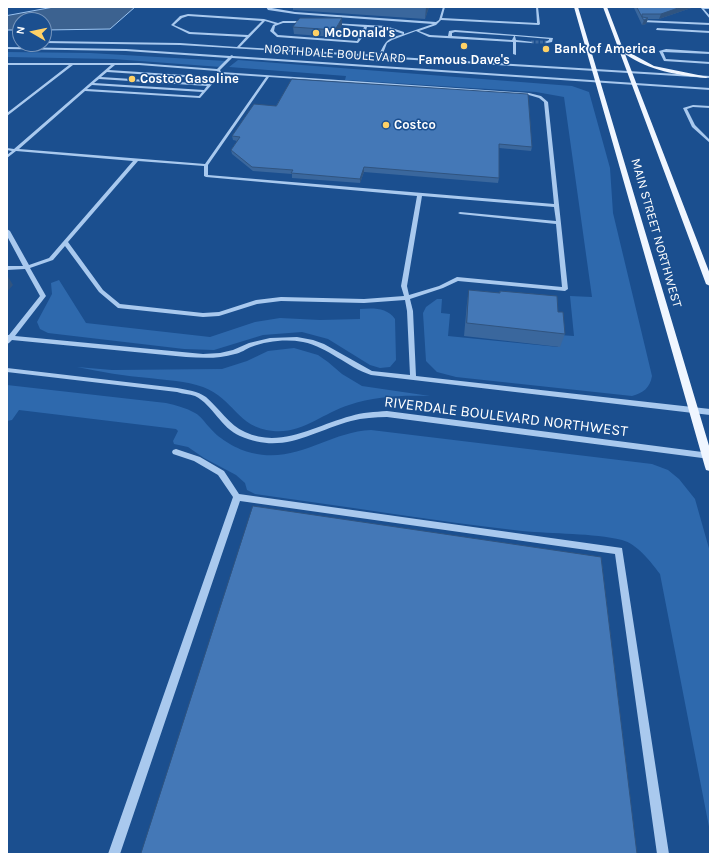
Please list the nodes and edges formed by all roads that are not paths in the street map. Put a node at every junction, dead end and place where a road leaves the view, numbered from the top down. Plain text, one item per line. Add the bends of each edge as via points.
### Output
1 (267, 7) edge
2 (444, 7) edge
3 (537, 7) edge
4 (576, 7) edge
5 (605, 7) edge
6 (710, 8) edge
7 (710, 18) edge
8 (440, 19) junction
9 (264, 20) junction
10 (642, 21) edge
11 (310, 22) edge
12 (436, 22) junction
13 (330, 23) edge
14 (279, 24) junction
15 (710, 24) edge
16 (366, 28) junction
17 (657, 29) dead end
18 (415, 30) junction
19 (710, 32) edge
20 (403, 33) junction
21 (514, 34) junction
22 (249, 36) junction
23 (450, 37) junction
24 (514, 40) junction
25 (52, 42) edge
26 (531, 42) tunnel mouth
27 (547, 42) dead end
28 (7, 48) edge
29 (239, 48) junction
30 (621, 49) junction
31 (307, 52) junction
32 (710, 52) edge
33 (175, 53) junction
34 (515, 54) dead end
35 (230, 57) junction
36 (380, 57) junction
37 (710, 63) edge
38 (7, 64) edge
39 (71, 65) junction
40 (113, 65) junction
41 (376, 67) junction
42 (106, 71) junction
43 (593, 71) junction
44 (219, 72) junction
45 (630, 73) junction
46 (268, 77) junction
47 (708, 77) edge
48 (98, 78) junction
49 (216, 78) junction
50 (597, 82) junction
51 (91, 84) junction
52 (634, 84) junction
53 (210, 85) junction
54 (710, 89) edge
55 (84, 90) junction
56 (205, 92) junction
57 (7, 106) edge
58 (710, 107) edge
59 (11, 112) junction
60 (7, 115) edge
61 (698, 131) junction
62 (710, 132) edge
63 (710, 142) edge
64 (7, 149) edge
65 (15, 150) junction
66 (7, 158) edge
67 (136, 160) junction
68 (206, 165) junction
69 (420, 194) junction
70 (556, 206) junction
71 (460, 213) dead end
72 (558, 223) junction
73 (7, 231) edge
74 (66, 243) junction
75 (28, 267) junction
76 (7, 268) edge
77 (710, 284) edge
78 (407, 298) junction
79 (8, 339) edge
80 (7, 370) edge
81 (413, 378) junction
82 (693, 410) junction
83 (710, 412) edge
84 (176, 452) dead end
85 (708, 456) edge
86 (710, 467) edge
87 (237, 496) junction
88 (114, 854) edge
89 (663, 854) edge

1 - 12 street via 295,13
2 - 8 street
3 - 8 street via 539,24
4 - 43 main road, MAIN STREET NORTHWEST
5 - 30 main road, MAIN STREET NORTHWEST
6 - 7 street via 702,8
8 - 12 street
9 - 14 street
9 - 22 street
9 - 22 street via 188,15 181,17 172,25 189,33
10 - 15 street
11 - 14 street
12 - 18 street
13 - 16 street
14 - 16 street via 274,25 272,31 277,36 358,42
16 - 20 street via 386,27
17 - 19 street
18 - 20 street
18 - 23 street via 429,36
20 - 36 street via 386,43
21 - 23 street via 455,31 450,32
21 - 24 street
21 - 27 street via 551,38 552,41
22 - 29 street
23 - 24 street
24 - 26 street
24 - 34 street
25 - 29 street, NORTHDALE BOULEVARD
28 - 33 street, NORTHDALE BOULEVARD via 76,48
29 - 31 street, NORTHDALE BOULEVARD
29 - 33 street via 221,52
30 - 45 main road, MAIN STREET NORTHWEST
30 - 47 main road via 638,62 662,71
31 - 35 street via 248,52
31 - 36 street, NORTHDALE BOULEVARD
32 - 37 street via 661,52 665,60
33 - 35 street, NORTHDALE BOULEVARD
35 - 41 street, NORTHDALE BOULEVARD
35 - 44 street
36 - 41 street
36 - 43 street, NORTHDALE BOULEVARD
38 - 39 street
39 - 40 street
39 - 59 street
40 - 42 street
40 - 44 street via 139,64
41 - 50 street, NORTHDALE BOULEVARD
42 - 48 street
42 - 49 street
43 - 45 street, NORTHDALE BOULEVARD
43 - 50 main road, MAIN STREET NORTHWEST
44 - 46 street
44 - 49 street
45 - 47 street, NORTHDALE BOULEVARD
45 - 52 main road, MAIN STREET NORTHWEST
46 - 68 street
46 - 70 street via 529,94 540,97 546,102
48 - 51 street
48 - 53 street
49 - 53 street
50 - 52 street, NORTHDALE BOULEVARD
50 - 82 main road, MAIN STREET NORTHWEST
51 - 55 street
51 - 56 street
52 - 54 street, NORTHDALE BOULEVARD
52 - 77 main road, MAIN STREET NORTHWEST
53 - 56 street
55 - 56 street via 200,97
55 - 65 street
57 - 59 street
58 - 61 street via 685,108
59 - 60 street
61 - 62 street
61 - 63 street
64 - 65 street
65 - 66 street
65 - 67 street
67 - 68 street
67 - 74 street
68 - 69 street via 206,176
69 - 70 street
69 - 78 street via 404,286
70 - 72 street
71 - 72 street
72 - 78 street via 565,289 457,279
73 - 75 street
74 - 75 street via 51,260
74 - 78 street via 101,291 118,306 203,315 219,314 256,302 281,299 358,301
75 - 76 street
75 - 79 street via 43,296
78 - 81 street via 410,311
79 - 81 street, RIVERDALE BOULEVARD NORTHWEST via 186,356 233,353 252,344 277,339 302,340 325,346 371,373
80 - 85 street, RIVERDALE BOULEVARD NORTHWEST via 177,390 197,395 241,433 266,441 296,439 347,419 387,414
81 - 82 street, RIVERDALE BOULEVARD NORTHWEST
82 - 83 street, RIVERDALE BOULEVARD NORTHWEST
82 - 85 main road, MAIN STREET NORTHWEST
84 - 87 street via 197,459 220,473
85 - 86 main road, MAIN STREET NORTHWEST
87 - 88 street
87 - 89 street via 619,551

